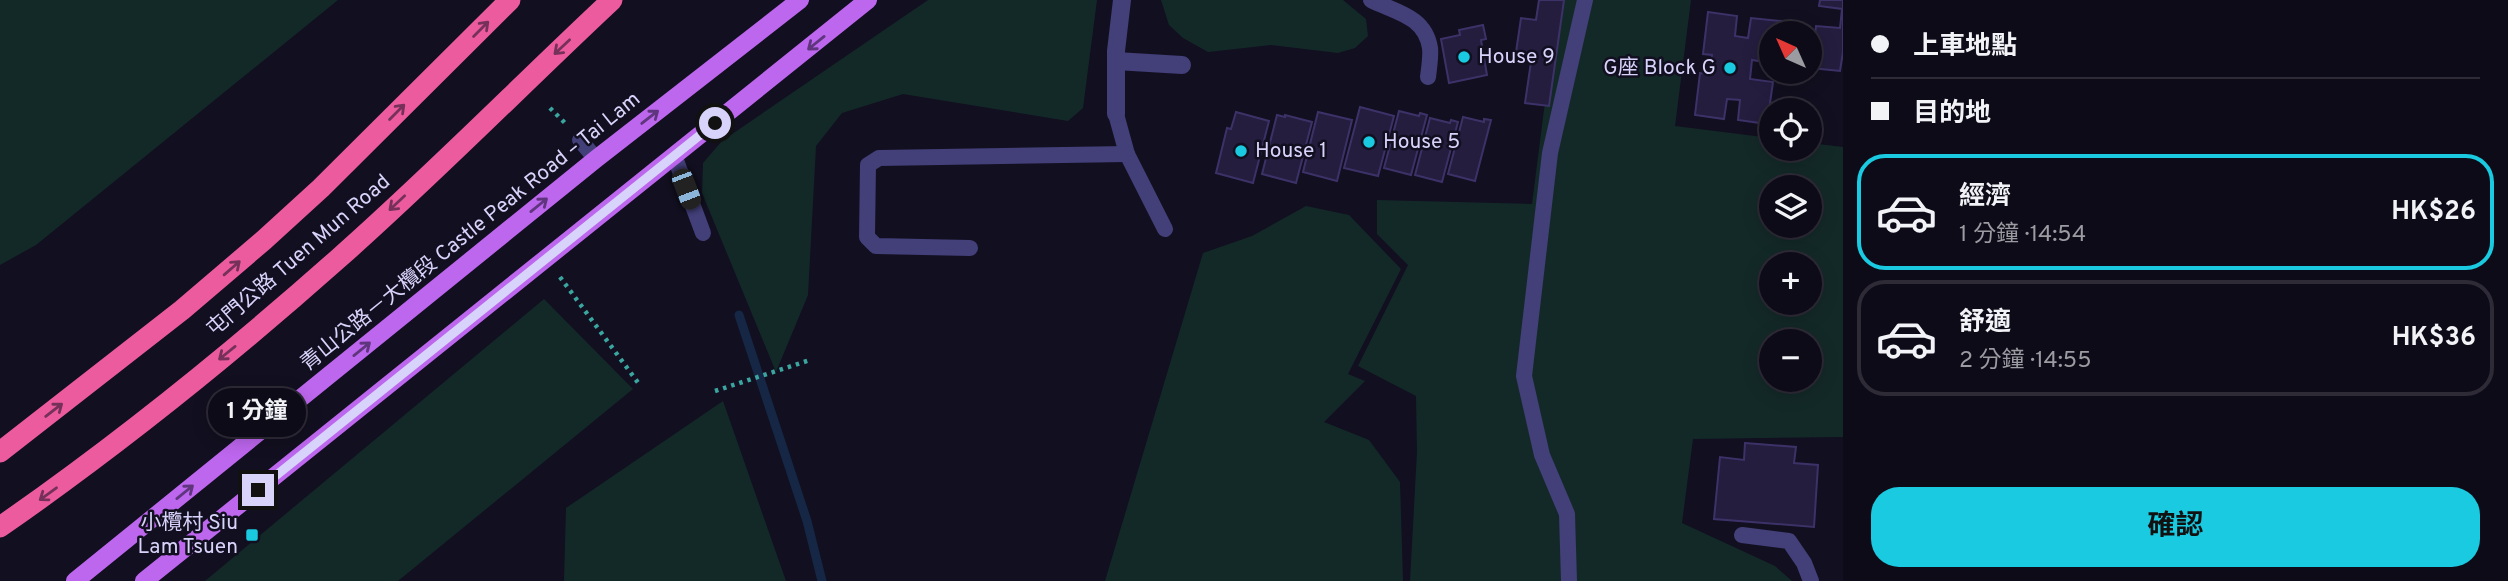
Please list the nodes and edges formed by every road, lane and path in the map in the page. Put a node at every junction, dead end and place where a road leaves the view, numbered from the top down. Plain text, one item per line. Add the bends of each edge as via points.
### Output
1 (510, 0) edge
2 (612, 0) edge
3 (800, 0) edge
4 (868, 0) edge
5 (1122, 0) edge
6 (1371, 0) edge
7 (1585, 0) edge
8 (1116, 61) junction
9 (1182, 65) dead end
10 (1428, 77) dead end
11 (1116, 114) joint
12 (580, 140) dead end
13 (1126, 154) junction
14 (674, 155) junction
15 (596, 159) junction
16 (1165, 229) dead end
17 (703, 233) dead end
18 (970, 248) dead end
19 (560, 277) dead end
20 (810, 360) dead end
21 (639, 384) dead end
22 (715, 391) dead end
23 (0, 452) edge
24 (0, 527) edge
25 (1742, 536) dead end
26 (1567, 547) junction
27 (75, 581) edge
28 (144, 581) edge
29 (1557, 581) edge
30 (1569, 581) edge
31 (1811, 581) edge

23 -> 1 highway, 屯門公路 Tuen Mun Road via 264,240
2 -> 24 highway, 屯門公路 Tuen Mun Road via 342,256 113,445
15 -> 3 main road, 青山公路－大欖段 Castle Peak Road – Tai Lam
4 -> 14 main road
5 - 8 street
6 - 10 lane via 1418,24 1430,48
7 - 26 lane via 1550,153 1524,376 1542,455 1567,514
8 - 9 street
8 - 11 street
11 - 13 lane
12 - 15 lane
13 - 16 lane
13 - 18 lane via 878,158 868,165 867,237 876,246
14 - 17 lane
14 - 28 main road
27 -> 15 main road, 青山公路－大欖段 Castle Peak Road – Tai Lam
19 - 21 path
20 - 22 path
25 - 31 lane via 1789,541
26 - 29 lane
26 - 30 lane

